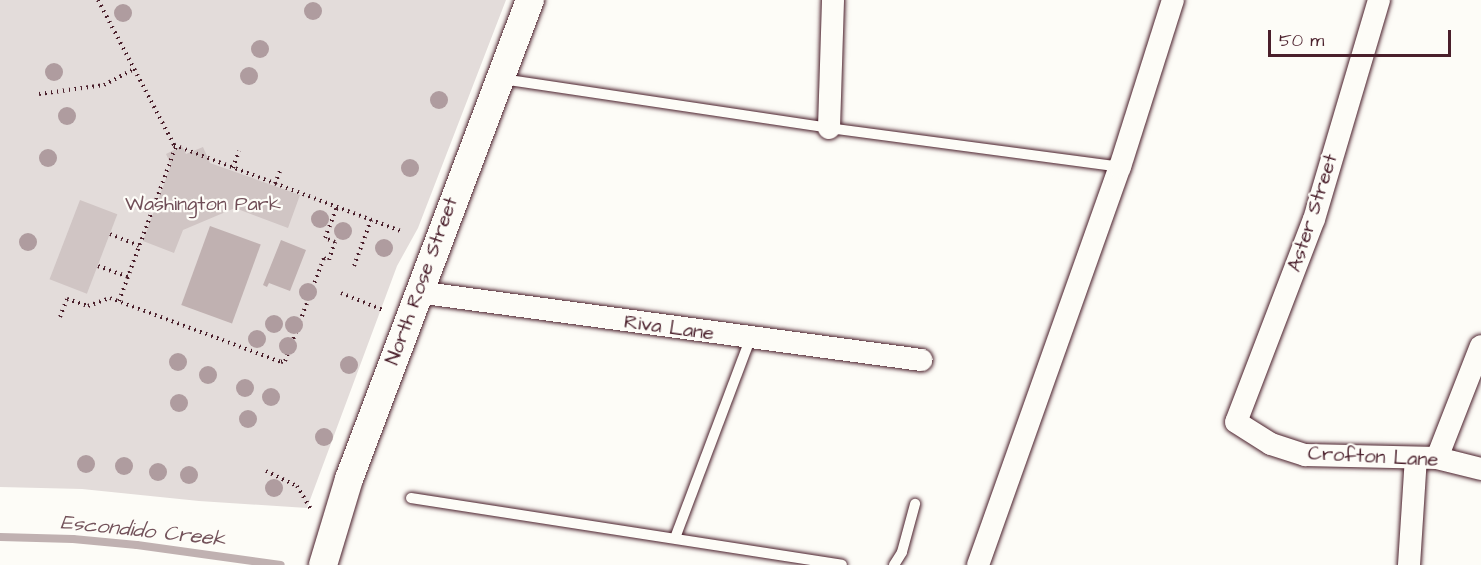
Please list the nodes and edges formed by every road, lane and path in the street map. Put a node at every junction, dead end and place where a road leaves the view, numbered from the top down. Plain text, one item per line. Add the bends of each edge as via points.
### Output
1 (98, 0) edge
2 (530, 0) edge
3 (833, 0) edge
4 (1173, 0) edge
5 (1379, 0) edge
6 (134, 69) junction
7 (498, 78) junction
8 (39, 94) dead end
9 (830, 128) junction
10 (176, 146) junction
11 (240, 151) dead end
12 (1120, 167) junction
13 (233, 168) junction
14 (281, 168) dead end
15 (275, 184) junction
16 (337, 207) junction
17 (371, 220) junction
18 (400, 231) dead end
19 (110, 234) dead end
20 (139, 246) junction
21 (98, 266) dead end
22 (354, 266) dead end
23 (128, 277) junction
24 (417, 292) junction
25 (341, 293) dead end
26 (119, 301) junction
27 (383, 310) dead end
28 (60, 317) dead end
29 (750, 339) junction
30 (1481, 346) edge
31 (921, 360) dead end
32 (1236, 422) joint
33 (1427, 458) junction
34 (1481, 469) edge
35 (267, 471) dead end
36 (411, 498) dead end
37 (915, 504) dead end
38 (311, 509) dead end
39 (675, 538) junction
40 (323, 565) edge
41 (842, 565) edge
42 (894, 565) edge
43 (978, 565) edge
44 (1409, 565) edge

1 - 6 path
2 - 7 street, North Rose Street
3 - 9 street
4 - 12 street
5 - 32 street, Aster Street via 1314,219
6 - 8 path via 104,85
6 - 10 path
7 - 9 lane
7 - 24 street, North Rose Street
9 - 12 lane
10 - 13 path
10 - 20 path
11 - 13 path
12 - 43 street
13 - 15 path
14 - 15 path
15 - 16 path
16 - 17 path
16 - 26 path via 325,238 335,242 329,260 324,258 285,360 280,362
17 - 18 path
17 - 22 path
19 - 20 path
20 - 23 path
21 - 23 path
23 - 26 path
24 - 29 street, Riva Lane
24 - 40 street, North Rose Street
25 - 27 path
26 - 28 path via 110,298 88,306 67,300
29 - 31 street, Riva Lane
29 - 39 lane
30 - 33 street
32 - 33 street, Crofton Lane via 1271,444 1305,454
33 - 34 street, Crofton Lane
33 - 44 street
35 - 38 path via 297,486
36 - 39 lane
37 - 42 lane via 902,552
39 - 41 lane

